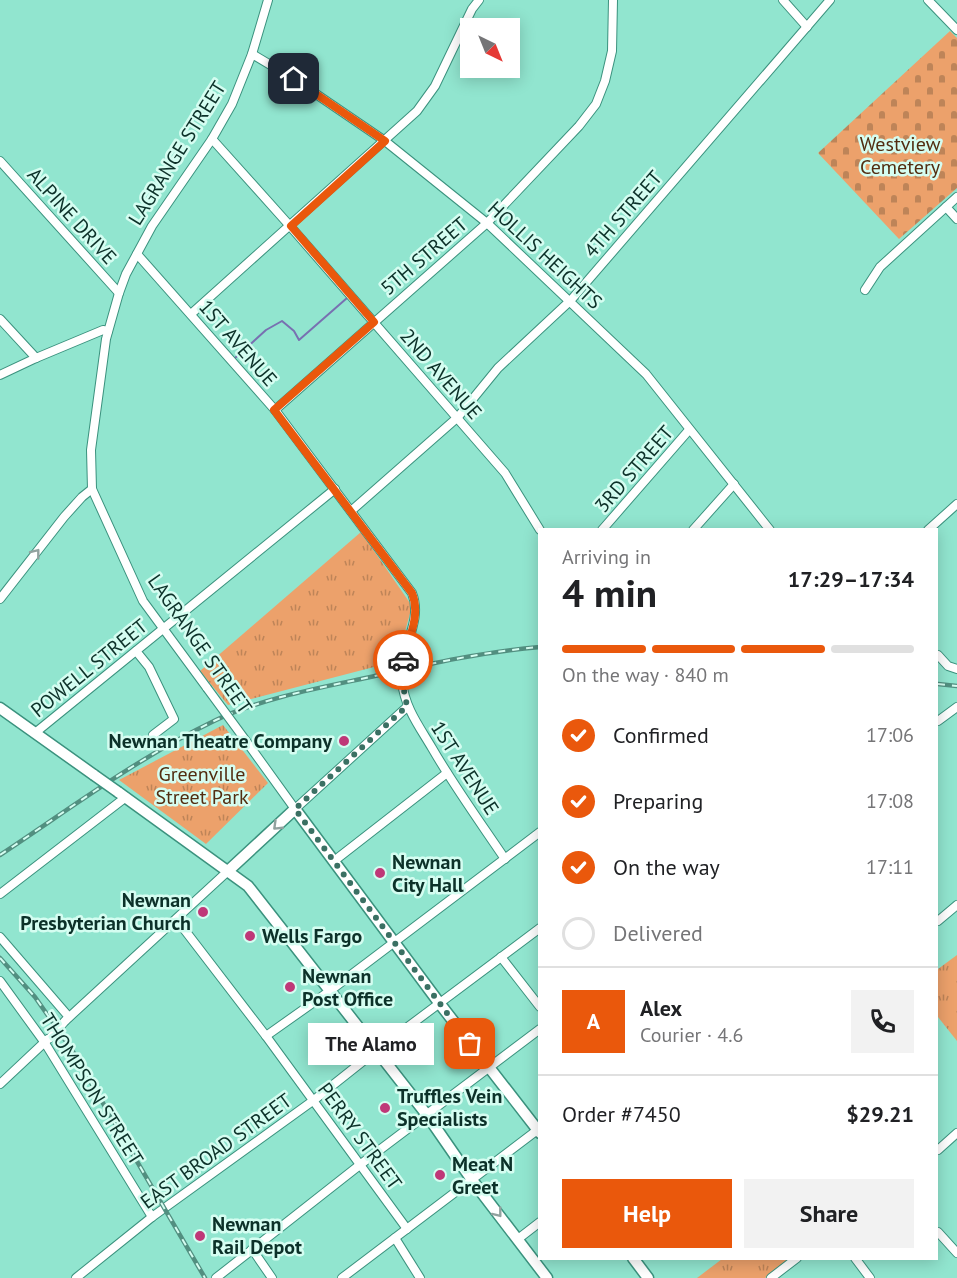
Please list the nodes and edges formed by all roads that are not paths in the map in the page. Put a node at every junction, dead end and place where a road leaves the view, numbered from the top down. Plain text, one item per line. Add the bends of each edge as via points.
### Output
1 (268, 0) edge
2 (479, 0) edge
3 (611, 0) edge
4 (783, 0) edge
5 (830, 0) edge
6 (928, 0) edge
7 (807, 27) junction
8 (957, 30) edge
9 (252, 54) junction
10 (212, 139) junction
11 (385, 141) junction
12 (0, 161) edge
13 (957, 197) edge
14 (946, 207) junction
15 (957, 219) edge
16 (487, 223) junction
17 (291, 226) junction
18 (137, 254) junction
19 (865, 290) dead end
20 (119, 293) junction
21 (571, 300) junction
22 (191, 314) junction
23 (0, 319) edge
24 (374, 322) junction
25 (108, 331) junction
26 (36, 358) junction
27 (0, 375) edge
28 (274, 410) junction
29 (458, 417) junction
30 (689, 430) junction
31 (734, 484) junction
32 (92, 489) junction
33 (335, 489) junction
34 (957, 504) edge
35 (351, 511) junction
36 (539, 528) edge
37 (604, 528) edge
38 (695, 528) edge
39 (768, 528) edge
40 (930, 528) edge
41 (0, 599) edge
42 (163, 629) junction
43 (136, 651) junction
44 (938, 655) edge
45 (957, 669) edge
46 (407, 706) junction
47 (957, 706) edge
48 (0, 708) edge
49 (938, 721) edge
50 (35, 733) junction
51 (153, 735) dead end
52 (447, 773) junction
53 (122, 794) junction
54 (295, 809) junction
55 (538, 834) edge
56 (505, 859) junction
57 (334, 861) junction
58 (237, 863) junction
59 (228, 871) junction
60 (248, 886) junction
61 (0, 894) edge
62 (957, 905) edge
63 (938, 908) edge
64 (941, 918) edge
65 (177, 920) junction
66 (538, 929) edge
67 (0, 937) edge
68 (393, 941) junction
69 (501, 957) junction
70 (0, 981) edge
71 (331, 990) junction
72 (440, 1004) junction
73 (538, 1004) edge
74 (67, 1019) junction
75 (538, 1031) edge
76 (266, 1036) junction
77 (47, 1040) junction
78 (377, 1050) junction
79 (489, 1068) junction
80 (0, 1084) edge
81 (314, 1100) junction
82 (427, 1115) junction
83 (538, 1129) edge
84 (538, 1131) edge
85 (957, 1133) edge
86 (938, 1150) edge
87 (361, 1164) junction
88 (472, 1180) junction
89 (152, 1217) junction
90 (538, 1224) edge
91 (407, 1229) junction
92 (938, 1232) edge
93 (395, 1238) junction
94 (518, 1239) junction
95 (252, 1249) junction
96 (957, 1253) edge
97 (634, 1260) edge
98 (794, 1260) edge
99 (856, 1260) edge
100 (76, 1278) edge
101 (216, 1278) edge
102 (272, 1278) edge
103 (342, 1278) edge
104 (420, 1278) edge
105 (547, 1278) edge
106 (648, 1278) edge
107 (771, 1278) edge
108 (870, 1278) edge

1 - 9 street, LAGRANGE STREET
2 - 11 street via 435,86 417,111
3 - 16 street, 5TH STREET via 612,51 596,104
4 - 7 street
5 - 7 street, 4TH STREET
6 - 8 street
7 - 21 street, 4TH STREET
9 - 10 street, LAGRANGE STREET
9 - 11 street, HOLLIS HEIGHTS
10 - 17 street, 2ND AVENUE
10 - 18 street, LAGRANGE STREET
11 - 16 street, HOLLIS HEIGHTS
11 - 17 street
12 - 20 street, ALPINE DRIVE
13 - 14 street
14 - 15 street
14 - 19 street via 880,267
16 - 21 street, HOLLIS HEIGHTS
16 - 24 street, 5TH STREET
17 - 22 street
17 - 24 street, 2ND AVENUE
18 - 20 street, LAGRANGE STREET
18 - 22 street, 1ST AVENUE
20 - 25 street, LAGRANGE STREET
21 - 29 street, 4TH STREET via 498,368
21 - 30 street, HOLLIS HEIGHTS via 646,374
22 - 28 street, 1ST AVENUE
23 - 26 street
24 - 28 street, 5TH STREET
24 - 29 street, 2ND AVENUE
25 - 26 street
25 - 32 street, LAGRANGE STREET via 91,450
26 - 27 street
28 - 33 street, 1ST AVENUE
29 - 35 street, 4TH STREET
29 - 36 street, 2ND AVENUE via 505,473
30 - 31 street, HOLLIS HEIGHTS
30 - 37 street, 3RD STREET
31 - 38 street
31 - 39 street, HOLLIS HEIGHTS
41 -> 32 street via 64,517
32 - 42 street, LAGRANGE STREET via 143,601
33 - 35 street, 1ST AVENUE
33 - 42 street, POWELL STREET
34 - 40 street
35 - 46 street, 1ST AVENUE via 416,603 400,670
42 - 43 street, POWELL STREET
42 - 54 street, LAGRANGE STREET, bridge
43 - 50 street, POWELL STREET
43 - 51 street via 149,667 174,720
44 - 45 street
46 - 52 street, 1ST AVENUE
46 - 54 street
47 - 49 street
48 - 50 main road
50 - 53 main road, bridge
52 - 56 street, 1ST AVENUE
52 - 57 street
53 - 59 main road
53 - 61 street
54 - 57 main road, LAGRANGE STREET
54 -> 58 main road
55 - 56 street
56 - 68 street
57 - 68 main road, LAGRANGE STREET
58 - 59 main road
58 - 60 main road
59 - 60 main road
59 - 65 street
60 - 71 main road
62 - 64 street
63 - 64 street
65 - 74 street
65 - 76 street, PERRY STREET
66 - 69 street, EAST BROAD STREET
67 - 74 street
68 - 71 street
68 - 72 main road, LAGRANGE STREET
69 - 72 street, EAST BROAD STREET
69 - 73 street
70 - 77 street, THOMPSON STREET
71 - 76 street
71 - 78 main road
72 - 78 street, EAST BROAD STREET
72 - 79 main road, LAGRANGE STREET
74 - 77 street, bridge
75 - 79 street
76 - 81 street, PERRY STREET
77 - 80 street
77 - 89 street, THOMPSON STREET
78 - 81 street, EAST BROAD STREET
78 - 82 main road
79 - 82 street
79 - 83 main road, LAGRANGE STREET
81 - 87 street, PERRY STREET
81 - 89 street, EAST BROAD STREET
82 - 87 street
82 - 88 main road
84 - 88 street
85 - 86 street
87 - 91 street, PERRY STREET
87 - 95 street
88 - 91 street
88 -> 94 main road
89 - 100 street, EAST BROAD STREET
90 - 94 street
91 - 93 street
92 - 96 street
93 - 103 street
93 - 104 street
94 - 105 main road
95 - 101 street
95 - 102 street
97 - 106 main road
98 - 107 street
99 - 108 street

